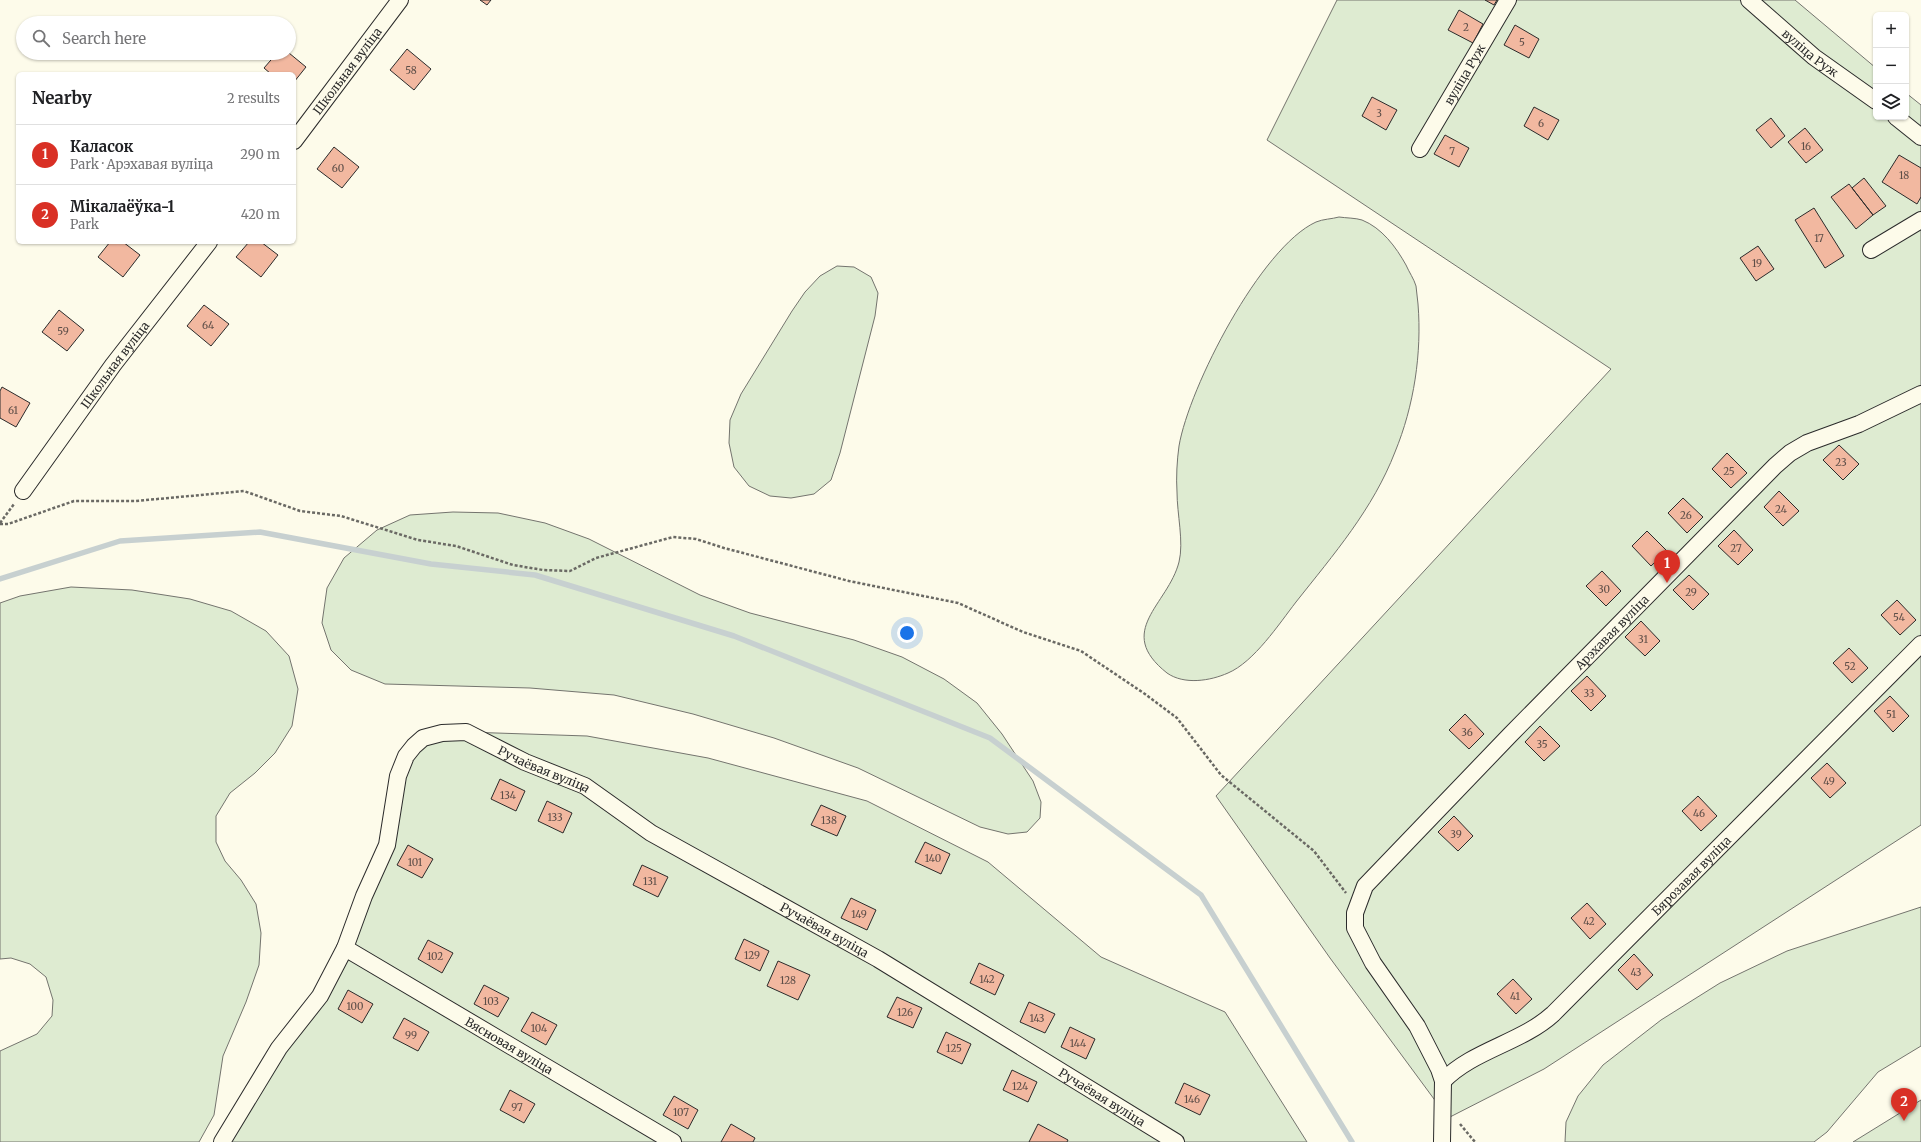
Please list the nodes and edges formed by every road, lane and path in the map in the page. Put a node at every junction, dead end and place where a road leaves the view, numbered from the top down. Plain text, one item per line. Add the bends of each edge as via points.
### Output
1 (400, 0) edge
2 (1508, 0) edge
3 (1749, 0) edge
4 (1873, 99) edge
5 (1900, 120) edge
6 (1921, 137) edge
7 (296, 138) edge
8 (1420, 149) dead end
9 (1921, 220) edge
10 (207, 244) edge
11 (1870, 250) dead end
12 (1921, 394) edge
13 (24, 491) joint
14 (0, 524) edge
15 (1921, 644) edge
16 (1356, 908) junction
17 (345, 948) junction
18 (1443, 1081) junction
19 (222, 1142) edge
20 (673, 1142) edge
21 (1176, 1142) edge
22 (1442, 1142) edge

1 - 7 street, Школьная вуліца
2 - 8 street, вуліца Руж
3 - 4 street, вуліца Руж via 1814,57
5 - 6 street
9 - 11 street
10 - 13 street, Школьная вуліца via 113,365
12 - 16 street, Арэхавая вуліца via 1859,424 1807,443 1775,466 1376,874 1365,886
13 - 14 path
14 - 16 path via 8,524 74,502 136,501 244,491 300,511 341,516 418,540 456,546 513,565 543,570 570,571 596,558 673,537 696,538 724,548 848,581 958,603 1023,632 1080,651 1172,714 1221,775 1314,851
15 - 18 street, Бярозавая вуліца via 1553,1014 1534,1029 1460,1067
16 - 18 street, Арэхавая вуліца via 1354,928 1373,963 1417,1026
17 - 19 street via 320,996 279,1048
17 - 20 street, Вясновая вуліца
17 - 21 street, Ручаёвая вуліца via 364,896 387,845 398,776 406,756 423,738 442,733 466,732 526,762 585,786 651,833 878,959
18 - 22 street

